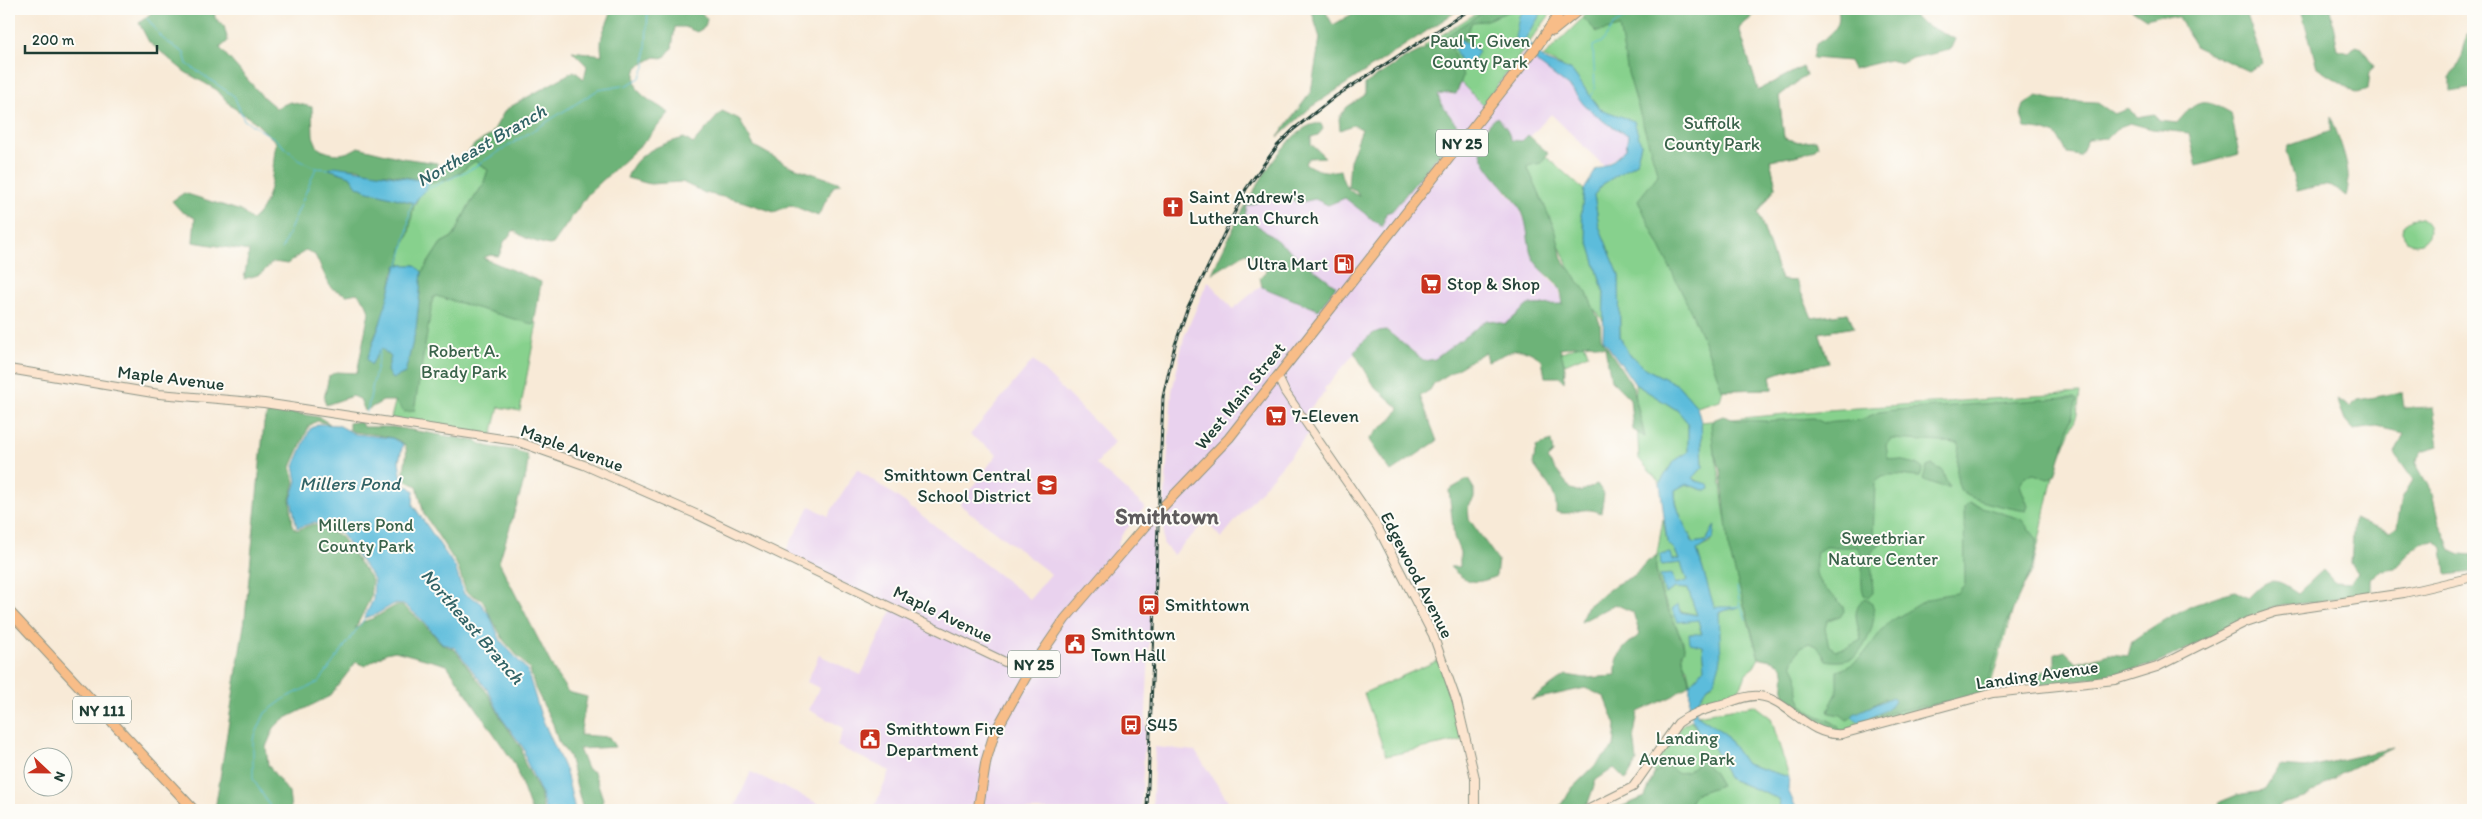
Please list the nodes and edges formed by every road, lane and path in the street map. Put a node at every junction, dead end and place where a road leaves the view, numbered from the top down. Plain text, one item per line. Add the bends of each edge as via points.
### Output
1 (1572, 9) edge
2 (1579, 9) edge
3 (1560, 12) edge
4 (1538, 45) junction
5 (9, 369) edge
6 (1278, 377) junction
7 (2473, 577) edge
8 (9, 611) edge
9 (1028, 673) junction
10 (194, 810) edge
11 (978, 810) edge
12 (1475, 810) edge
13 (1587, 810) edge

1 - 2 main road
1 - 3 main road
2 - 4 main road
3 - 4 main road, West Main Street / NY 25
4 - 6 main road, West Main Street / NY 25
5 - 9 main road, Maple Avenue via 158,394 264,403 516,441 584,465 698,515
6 - 9 main road, West Main Street / NY 25 via 1229,438 1164,504 1080,601
6 - 12 main road, Edgewood Avenue via 1377,526 1433,635 1461,719 1475,778
7 - 13 main road, Landing Avenue via 2404,593 2276,612 2246,622 2157,667 2115,680 1994,693 1842,734 1821,731 1771,699 1748,696 1685,717 1633,787
8 - 10 main road, NY 111
9 - 11 main road, West Main Street / NY 25 via 994,734

